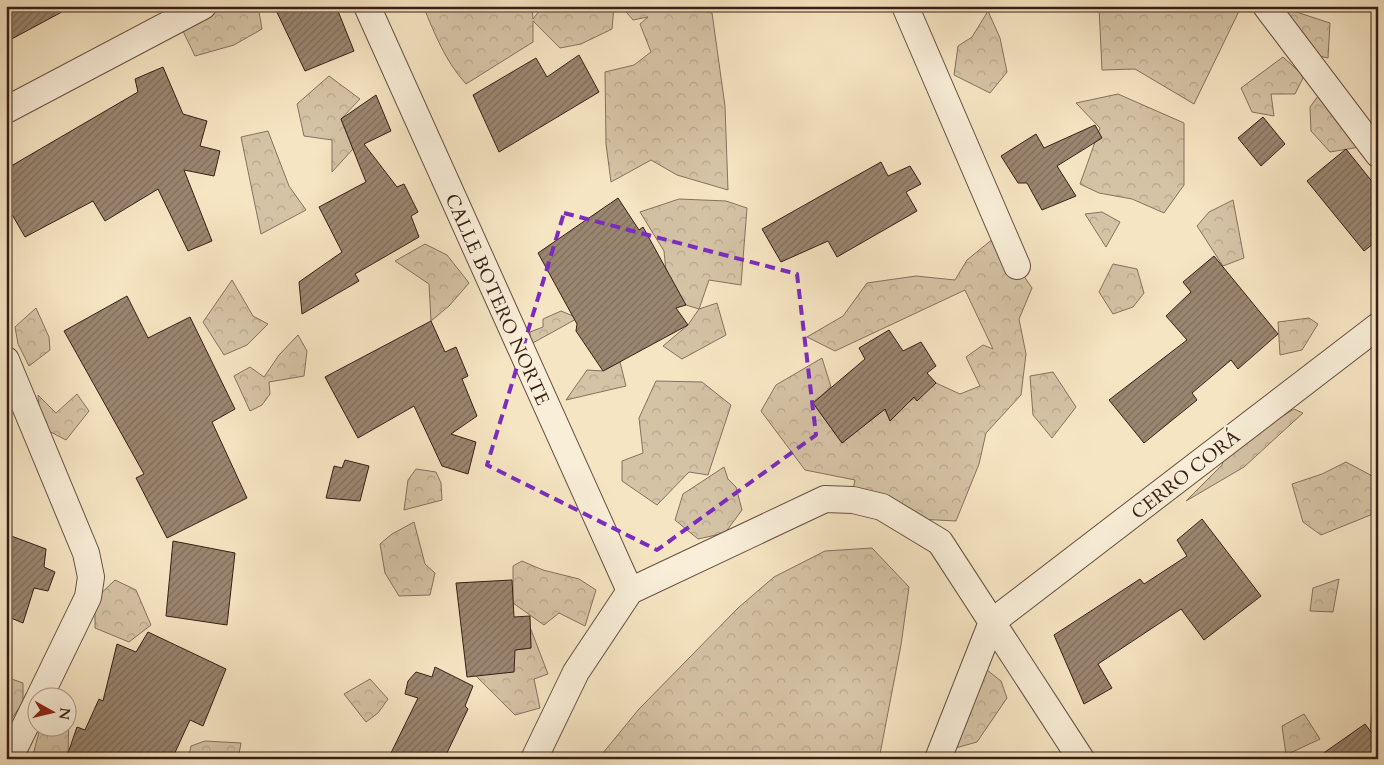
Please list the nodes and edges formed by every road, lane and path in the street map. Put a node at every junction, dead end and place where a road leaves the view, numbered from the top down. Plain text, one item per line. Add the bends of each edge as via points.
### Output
1 (203, 6) edge
2 (367, 6) edge
3 (905, 6) edge
4 (1266, 6) edge
5 (6, 110) edge
6 (1378, 154) edge
7 (1018, 266) dead end
8 (1378, 326) edge
9 (6, 360) edge
10 (630, 591) junction
11 (992, 622) junction
12 (43, 688) edge
13 (28, 720) edge
14 (9, 759) edge
15 (534, 759) edge
16 (938, 759) edge
17 (1081, 759) edge

1 - 5 street
2 - 10 street, CALLE BOTERO NORTE
3 - 7 street
4 - 6 street
8 - 11 street, CERRO CORÁ
9 - 12 street via 86,553 91,576 88,597
10 - 11 street via 825,499 852,500 882,507 940,542
10 - 15 street via 576,672
11 - 16 street
11 - 17 street
13 - 14 street

